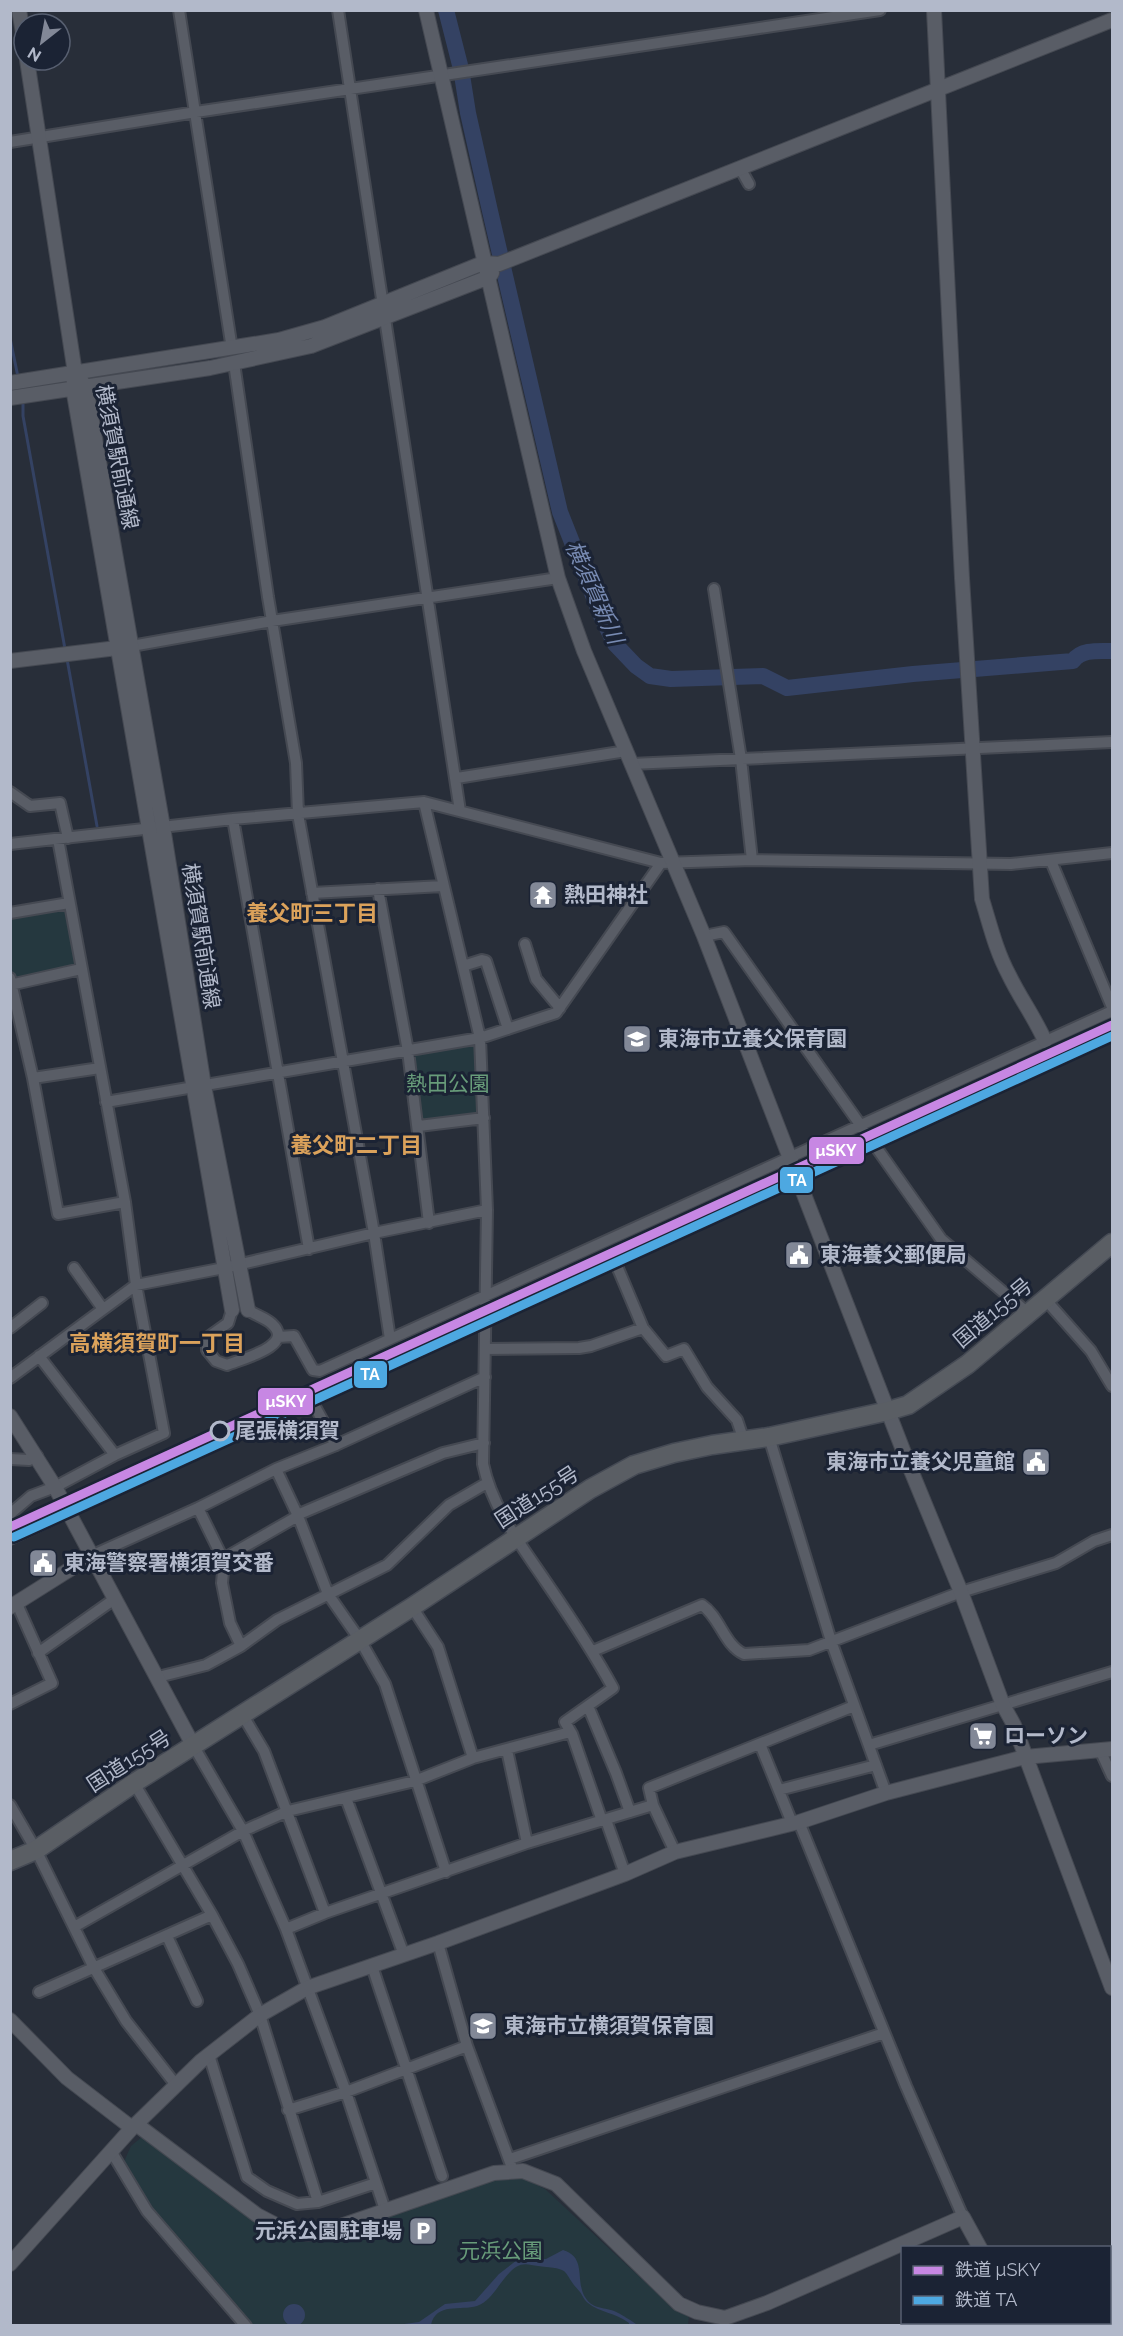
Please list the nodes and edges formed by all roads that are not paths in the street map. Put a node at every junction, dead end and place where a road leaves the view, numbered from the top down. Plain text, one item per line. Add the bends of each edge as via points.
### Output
1 (179, 10) edge
2 (338, 10) edge
3 (426, 10) edge
4 (880, 10) edge
5 (934, 10) edge
6 (1113, 20) edge
7 (29, 72) edge
8 (443, 77) junction
9 (936, 88) junction
10 (350, 90) junction
11 (196, 112) junction
12 (39, 137) junction
13 (10, 142) edge
14 (740, 168) junction
15 (749, 184) dead end
16 (505, 262) junction
17 (483, 263) junction
18 (487, 278) junction
19 (382, 302) junction
20 (385, 317) junction
21 (233, 356) junction
22 (75, 373) junction
23 (10, 383) edge
24 (80, 387) junction
25 (10, 399) edge
26 (558, 578) junction
27 (714, 589) dead end
28 (429, 599) junction
29 (272, 621) junction
30 (131, 646) junction
31 (117, 648) junction
32 (10, 661) edge
33 (1113, 742) edge
34 (971, 749) junction
35 (629, 758) junction
36 (741, 759) junction
37 (456, 778) junction
38 (10, 792) edge
39 (424, 802) junction
40 (460, 811) junction
41 (298, 814) junction
42 (233, 819) junction
43 (163, 827) junction
44 (148, 828) junction
45 (63, 838) junction
46 (10, 844) edge
47 (1113, 853) edge
48 (752, 860) junction
49 (1051, 861) junction
50 (668, 863) junction
51 (981, 863) junction
52 (443, 886) junction
53 (378, 889) junction
54 (312, 893) junction
55 (69, 903) junction
56 (10, 913) edge
57 (704, 936) junction
58 (525, 944) dead end
59 (463, 966) junction
60 (81, 969) junction
61 (11, 982) edge
62 (560, 1008) junction
63 (1113, 1009) edge
64 (508, 1029) junction
65 (480, 1038) junction
66 (1045, 1041) junction
67 (408, 1052) junction
68 (343, 1062) junction
69 (100, 1068) junction
70 (277, 1073) junction
71 (33, 1078) junction
72 (198, 1087) junction
73 (106, 1102) junction
74 (484, 1118) junction
75 (861, 1124) junction
76 (419, 1126) junction
77 (789, 1158) junction
78 (798, 1179) junction
79 (125, 1202) junction
80 (487, 1210) junction
81 (429, 1222) junction
82 (374, 1233) junction
83 (1113, 1243) edge
84 (309, 1249) junction
85 (614, 1259) junction
86 (231, 1266) junction
87 (74, 1268) dead end
88 (136, 1285) junction
89 (486, 1296) junction
90 (1045, 1299) junction
91 (42, 1303) dead end
92 (103, 1309) junction
93 (232, 1310) joint
94 (248, 1310) joint
95 (1029, 1314) junction
96 (485, 1319) junction
97 (10, 1328) edge
98 (643, 1328) junction
99 (278, 1337) junction
100 (390, 1339) junction
101 (485, 1349) junction
102 (39, 1356) junction
103 (10, 1377) edge
104 (485, 1377) junction
105 (1113, 1386) edge
106 (313, 1403) dead end
107 (888, 1412) junction
108 (10, 1416) edge
109 (769, 1437) junction
110 (744, 1441) junction
111 (484, 1443) junction
112 (336, 1445) junction
113 (115, 1455) junction
114 (37, 1456) junction
115 (10, 1459) edge
116 (276, 1469) junction
117 (487, 1483) junction
118 (55, 1487) junction
119 (198, 1508) junction
120 (68, 1512) junction
121 (10, 1514) edge
122 (297, 1515) junction
123 (1113, 1535) edge
124 (10, 1539) edge
125 (515, 1539) junction
126 (91, 1556) junction
127 (223, 1559) junction
128 (961, 1592) junction
129 (328, 1594) junction
130 (113, 1600) junction
131 (14, 1606) edge
132 (412, 1607) junction
133 (360, 1640) junction
134 (831, 1641) junction
135 (241, 1646) junction
136 (593, 1651) junction
137 (38, 1653) junction
138 (1113, 1672) edge
139 (158, 1677) junction
140 (10, 1704) edge
141 (1003, 1705) junction
142 (588, 1706) junction
143 (854, 1706) junction
144 (242, 1714) junction
145 (570, 1732) junction
146 (760, 1744) junction
147 (869, 1744) junction
148 (193, 1745) junction
149 (507, 1750) junction
150 (1107, 1750) edge
151 (1024, 1757) junction
152 (473, 1758) junction
153 (876, 1765) junction
154 (1113, 1776) edge
155 (415, 1781) junction
156 (134, 1783) junction
157 (779, 1790) junction
158 (886, 1793) junction
159 (346, 1798) junction
160 (10, 1805) edge
161 (653, 1805) junction
162 (288, 1811) junction
163 (630, 1812) junction
164 (604, 1820) junction
165 (795, 1822) junction
166 (243, 1831) junction
167 (527, 1843) junction
168 (36, 1850) junction
169 (675, 1852) junction
170 (10, 1861) edge
171 (184, 1866) junction
172 (446, 1872) junction
173 (625, 1874) junction
174 (381, 1894) junction
175 (325, 1913) junction
176 (213, 1915) junction
177 (74, 1927) junction
178 (286, 1929) junction
179 (167, 1936) junction
180 (438, 1943) junction
181 (404, 1955) junction
182 (372, 1966) junction
183 (94, 1968) junction
184 (307, 1988) junction
185 (1113, 1988) edge
186 (39, 1992) dead end
187 (197, 2001) dead end
188 (260, 2015) junction
189 (10, 2020) edge
190 (884, 2033) junction
191 (467, 2046) junction
192 (209, 2055) junction
193 (406, 2069) junction
194 (176, 2085) junction
195 (346, 2092) junction
196 (288, 2110) junction
197 (134, 2126) junction
198 (111, 2151) junction
199 (512, 2165) junction
200 (442, 2176) dead end
201 (376, 2183) junction
202 (318, 2202) junction
203 (385, 2210) junction
204 (963, 2217) junction
205 (979, 2246) edge
206 (10, 2264) edge
207 (246, 2325) edge

1 - 11 street
2 - 10 street
3 - 8 street
4 - 8 street
5 - 9 street
6 - 9 street
7 - 12 street, 横須賀駅前通線
8 - 10 street
8 - 17 street
9 - 14 street
9 - 34 street
10 - 11 street
10 - 19 street
11 - 12 street
11 - 21 street
12 - 13 street
12 - 22 street, 横須賀駅前通線
14 - 15 street
14 - 16 street
16 - 17 street
16 - 18 street
17 - 18 street
17 - 19 street
18 - 20 street
18 - 26 street
19 - 20 street
19 - 21 street via 325,327
20 - 21 street via 311,346
20 - 28 street
21 - 22 street
21 - 24 street
21 - 29 street
22 - 23 street
22 - 24 street, 横須賀駅前通線
24 - 25 street
24 - 30 street, 横須賀駅前通線
24 - 31 street, 横須賀駅前通線
26 - 28 street
26 - 35 street
27 - 36 street
28 - 29 street
28 - 37 street
29 - 30 street
29 - 41 street via 296,763
30 - 31 street
30 - 43 street, 横須賀駅前通線
31 - 32 street
31 - 44 street, 横須賀駅前通線
33 - 34 street
34 - 36 street
34 - 51 street
35 - 36 street
35 - 37 street
35 - 50 street
36 - 48 street
37 - 40 street
38 - 45 street via 30,806 60,803
39 - 40 street
39 - 41 street
39 - 52 street
40 - 50 street
41 - 42 street
41 - 54 street
42 - 43 street
42 - 70 street
43 - 44 street
43 - 72 street, 横須賀駅前通線
44 - 45 street
44 - 72 street, 横須賀駅前通線
45 - 46 street
45 - 55 street
47 - 49 street
48 - 50 street
48 - 51 street
49 - 51 street
49 - 63 street
50 - 57 street
50 - 62 street
51 - 66 street via 982,899 993,937 1009,976
52 - 53 street
52 - 59 street
53 - 54 street
53 - 67 street
54 - 68 street
55 - 56 street
55 - 60 street
57 - 75 street via 724,932
57 - 77 street
58 - 62 street via 536,979
59 - 64 street via 486,961
59 - 65 street
60 - 61 street
60 - 69 street
61 - 71 street
62 - 64 street via 556,1013
63 - 66 street
64 - 65 street
65 - 67 street
65 - 74 street
66 - 75 street
67 - 68 street
67 - 76 street
68 - 70 street
68 - 82 street
69 - 71 street
69 - 73 street
70 - 72 street
70 - 84 street
71 - 79 street via 58,1214
72 - 73 street
72 - 86 street, 横須賀駅前通線
73 - 79 street
74 - 76 street
74 - 80 street
75 - 77 street
75 - 95 street via 941,1239
76 - 81 street
77 - 78 street
77 - 89 street
78 - 85 street
78 - 107 street
79 - 88 street
80 - 81 street
80 - 89 street
81 - 82 street
82 - 84 street
82 - 100 street
83 - 90 highway, 国道155号
84 - 86 street
85 - 96 street
85 - 98 street
86 - 88 street
86 - 93 street, 横須賀駅前通線
86 - 94 street, 横須賀駅前通線
87 - 92 street
88 - 92 street
88 - 113 street via 164,1433
89 - 96 street
89 - 100 street
90 - 95 highway, 国道155号
90 - 105 street via 1091,1351
91 - 97 street
92 - 102 street
93 - 99 street via 228,1323 207,1338 207,1350 216,1361 227,1365 236,1362 272,1347
94 - 99 street via 270,1322 278,1330
95 - 107 highway, 国道155号 via 938,1385 908,1405
96 - 101 street
98 - 101 street via 579,1348
98 - 110 street via 666,1356 684,1349 707,1386 737,1420
99 - 100 street via 294,1336 316,1372
101 - 104 street
102 - 103 street
102 - 113 street
104 - 111 street
104 - 112 street
106 - 112 street
107 - 109 highway, 国道155号
107 - 128 street
108 - 114 street
109 - 110 highway, 国道155号
109 - 134 street
110 - 125 highway, 国道155号 via 674,1453 634,1465
111 - 117 street
111 - 122 street via 444,1453
112 - 116 street
113 - 118 street
114 - 115 street via 29,1460
114 - 118 street
116 - 119 street
116 - 122 street
117 - 125 street
117 - 129 street via 449,1505 387,1565
118 - 120 street
118 - 121 street via 31,1496
119 - 126 street
119 - 127 street
120 - 124 street
120 - 126 street
122 - 127 street
122 - 129 street
123 - 128 street via 1056,1563
125 - 132 highway, 国道155号
125 - 136 street
126 - 130 street
126 - 131 street
127 - 135 street via 222,1583 230,1623
128 - 134 street
128 - 141 street
129 - 133 street
129 - 135 street via 278,1620
130 - 137 street
130 - 139 street
131 - 137 street
132 - 133 highway, 国道155号
132 - 152 street via 438,1647
133 - 144 highway, 国道155号
133 - 155 street via 385,1684
134 - 136 street via 810,1650 744,1654 729,1640 712,1611 702,1605
134 - 143 street
135 - 139 street via 206,1665
136 - 142 street via 613,1688
137 - 140 street via 52,1683
138 - 141 street
139 - 148 street
141 - 147 street
141 - 151 street
142 - 145 street via 565,1722
142 - 163 street
143 - 146 street
143 - 147 street
144 - 148 highway, 国道155号
144 - 162 street via 264,1751
145 - 149 street
145 - 164 street
146 - 157 street
146 - 161 street via 649,1788
147 - 153 street
148 - 156 highway, 国道155号
148 - 166 street
149 - 152 street
149 - 167 street
150 - 151 street
150 - 154 street
151 - 158 street
151 - 185 street
152 - 155 street
153 - 157 street
153 - 158 street
155 - 159 street
155 - 172 street
156 - 168 highway, 国道155号
156 - 171 street
157 - 165 street
158 - 165 street
159 - 162 street
159 - 174 street
160 - 168 street
161 - 163 street
161 - 169 street
162 - 166 street
162 - 175 street
163 - 164 street
164 - 167 street
164 - 173 street
165 - 169 street
165 - 190 street
166 - 171 street
166 - 178 street
167 - 172 street
168 - 170 highway, 国道155号
168 - 177 street
169 - 173 street
171 - 176 street
171 - 177 street
172 - 174 street
173 - 180 street
174 - 175 street
174 - 181 street
175 - 178 street
176 - 179 street
176 - 188 street
177 - 183 street
178 - 184 street
179 - 183 street
179 - 187 street
180 - 181 street
180 - 191 street
181 - 182 street
182 - 184 street
182 - 193 street
183 - 186 street
183 - 194 street via 126,2021
184 - 188 street
184 - 195 street
188 - 192 street
188 - 196 street
189 - 197 street via 67,2078
190 - 199 street
190 - 204 street
191 - 193 street
191 - 199 street
192 - 194 street
192 - 202 street via 247,2177 297,2204
193 - 195 street
193 - 200 street
194 - 197 street
195 - 196 street
195 - 201 street
196 - 202 street
197 - 198 street
197 - 203 street via 257,2215 280,2227 307,2234 326,2231
198 - 206 street
198 - 207 street via 147,2211
199 - 203 street
199 - 204 street via 556,2184 679,2304 725,2318
201 - 202 street
201 - 203 street
204 - 205 street

